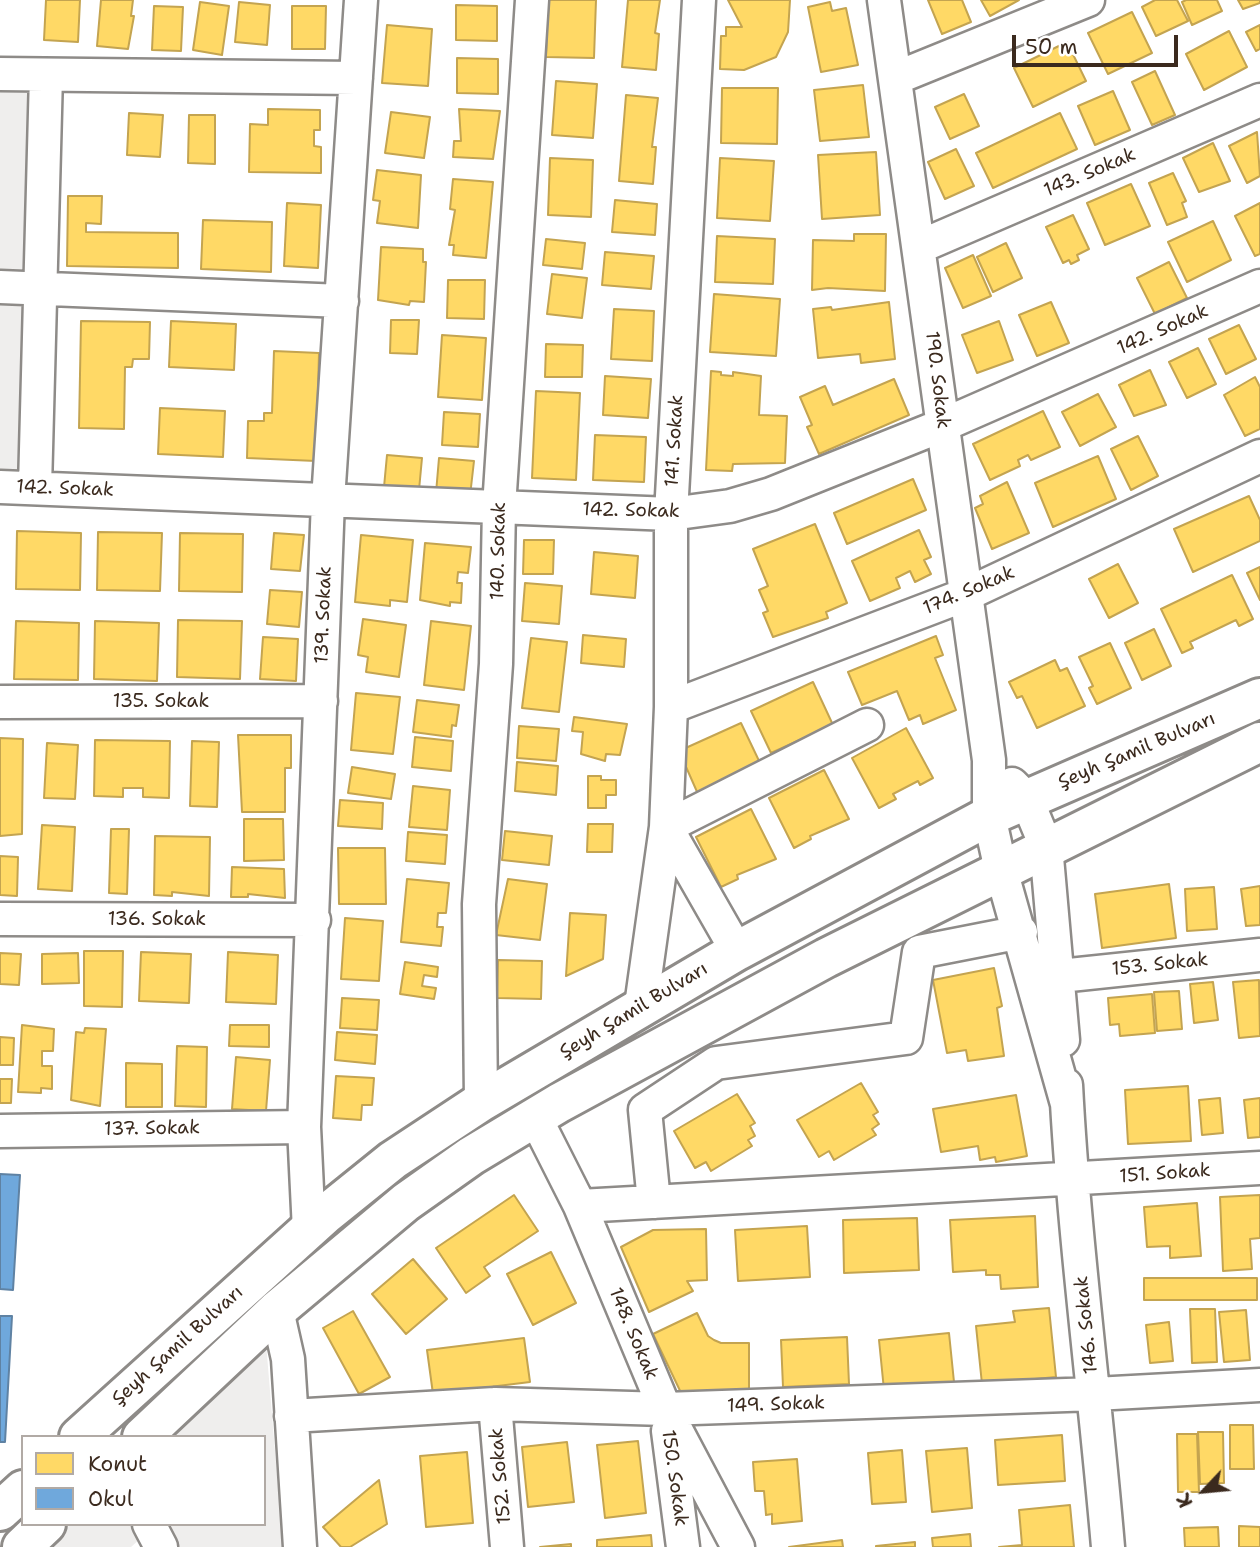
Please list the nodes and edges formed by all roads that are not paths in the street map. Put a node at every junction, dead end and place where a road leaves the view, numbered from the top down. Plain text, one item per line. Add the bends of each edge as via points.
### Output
1 (361, 0) edge
2 (532, 0) edge
3 (699, 0) edge
4 (884, 0) edge
5 (1088, 0) edge
6 (0, 74) edge
7 (46, 75) junction
8 (356, 78) junction
9 (896, 78) junction
10 (1260, 100) edge
11 (919, 247) junction
12 (1260, 286) edge
13 (0, 287) edge
14 (42, 287) junction
15 (342, 300) junction
16 (943, 425) junction
17 (1260, 456) edge
18 (0, 486) edge
19 (35, 487) junction
20 (328, 500) junction
21 (499, 507) junction
22 (671, 514) junction
23 (965, 595) junction
24 (1260, 698) edge
25 (321, 701) junction
26 (0, 702) edge
27 (671, 707) junction
28 (867, 725) dead end
29 (1260, 741) edge
30 (989, 760) junction
31 (1026, 798) junction
32 (989, 816) junction
33 (666, 827) junction
34 (1046, 846) junction
35 (1001, 870) junction
36 (0, 919) edge
37 (314, 920) junction
38 (1021, 932) junction
39 (737, 951) junction
40 (1260, 955) edge
41 (1060, 976) junction
42 (641, 1006) junction
43 (481, 1102) junction
44 (1067, 1104) junction
45 (535, 1117) junction
46 (304, 1128) junction
47 (0, 1131) edge
48 (1260, 1168) edge
49 (1071, 1180) junction
50 (654, 1202) junction
51 (580, 1206) junction
52 (309, 1231) junction
53 (277, 1310) junction
54 (1260, 1385) edge
55 (1095, 1394) junction
56 (495, 1404) junction
57 (665, 1409) junction
58 (291, 1416) junction
59 (81, 1435) edge
60 (144, 1435) edge
61 (21, 1492) edge
62 (0, 1511) edge
63 (44, 1526) edge
64 (22, 1547) edge
65 (300, 1547) edge
66 (507, 1547) edge
67 (683, 1547) edge
68 (738, 1547) edge
69 (1108, 1547) edge

1 - 8 street, 139. Sokak
2 - 21 street, 140. Sokak
3 - 22 street, 141. Sokak
4 - 9 street, 190. Sokak
5 - 9 street
6 - 7 street
7 - 8 street
7 - 14 street
8 - 15 street, 139. Sokak
9 - 11 street, 190. Sokak
10 - 11 street, 143. Sokak
11 - 16 street, 190. Sokak
12 - 16 street, 142. Sokak
13 - 14 street
14 - 15 street
14 - 19 street
15 - 20 street, 139. Sokak
16 - 22 street, 142. Sokak via 771,494 730,506
16 - 23 street, 190. Sokak
17 - 23 street, 174. Sokak
18 - 19 street, 142. Sokak
19 - 20 street, 142. Sokak
20 - 21 street, 142. Sokak
20 - 25 street, 139. Sokak
21 - 22 street, 142. Sokak
21 - 43 street, 140. Sokak via 496,664 479,904
22 - 27 street, 141. Sokak
23 - 27 street, 174. Sokak
23 - 30 street, 190. Sokak
24 - 31 main road, Şeyh Şamil Bulvarı
25 - 26 street, 135. Sokak
25 - 37 street, 139. Sokak
27 - 33 street, 141. Sokak
28 - 33 street
29 - 34 main road, Şeyh Şamil Bulvarı
30 - 31 street
30 - 32 street, 190. Sokak
31 - 32 main road, Şeyh Şamil Bulvarı
31 - 34 street, 146. Sokak
32 - 35 street, 146. Sokak
32 - 39 main road, Şeyh Şamil Bulvarı
33 - 39 street
33 - 42 street, 141. Sokak
34 - 35 main road, Şeyh Şamil Bulvarı
34 - 41 street, 146. Sokak
35 - 38 street, 146. Sokak
35 - 45 main road, Şeyh Şamil Bulvarı via 815,964
36 - 37 street, 136. Sokak
37 - 46 street, 139. Sokak
38 - 44 street, 146. Sokak
38 - 50 street via 919,952 906,1038 716,1063 646,1110
39 - 42 main road, Şeyh Şamil Bulvarı
40 - 41 street, 153. Sokak
41 - 44 street, 146. Sokak
42 - 43 main road, Şeyh Şamil Bulvarı
43 - 52 main road, Şeyh Şamil Bulvarı via 393,1160
44 - 49 street, 146. Sokak
45 - 51 street, 148. Sokak
45 - 53 main road, Şeyh Şamil Bulvarı via 406,1202
46 - 47 street, 137. Sokak
46 - 52 street, 139. Sokak
48 - 49 street, 151. Sokak
49 - 50 street, 151. Sokak
49 - 55 street, 146. Sokak
50 - 51 street, 151. Sokak
51 - 57 street, 148. Sokak
52 - 59 main road, Şeyh Şamil Bulvarı
53 - 58 street via 288,1359
53 - 60 main road, Şeyh Şamil Bulvarı
54 - 55 street, 149. Sokak
55 - 57 street, 149. Sokak
55 - 69 street, 146. Sokak
56 - 57 street, 149. Sokak
56 - 58 street, 149. Sokak
56 - 66 street, 152. Sokak
57 - 67 street, 150. Sokak
57 - 68 street, 148. Sokak
58 - 65 street
61 - 62 main road
63 - 64 main road

